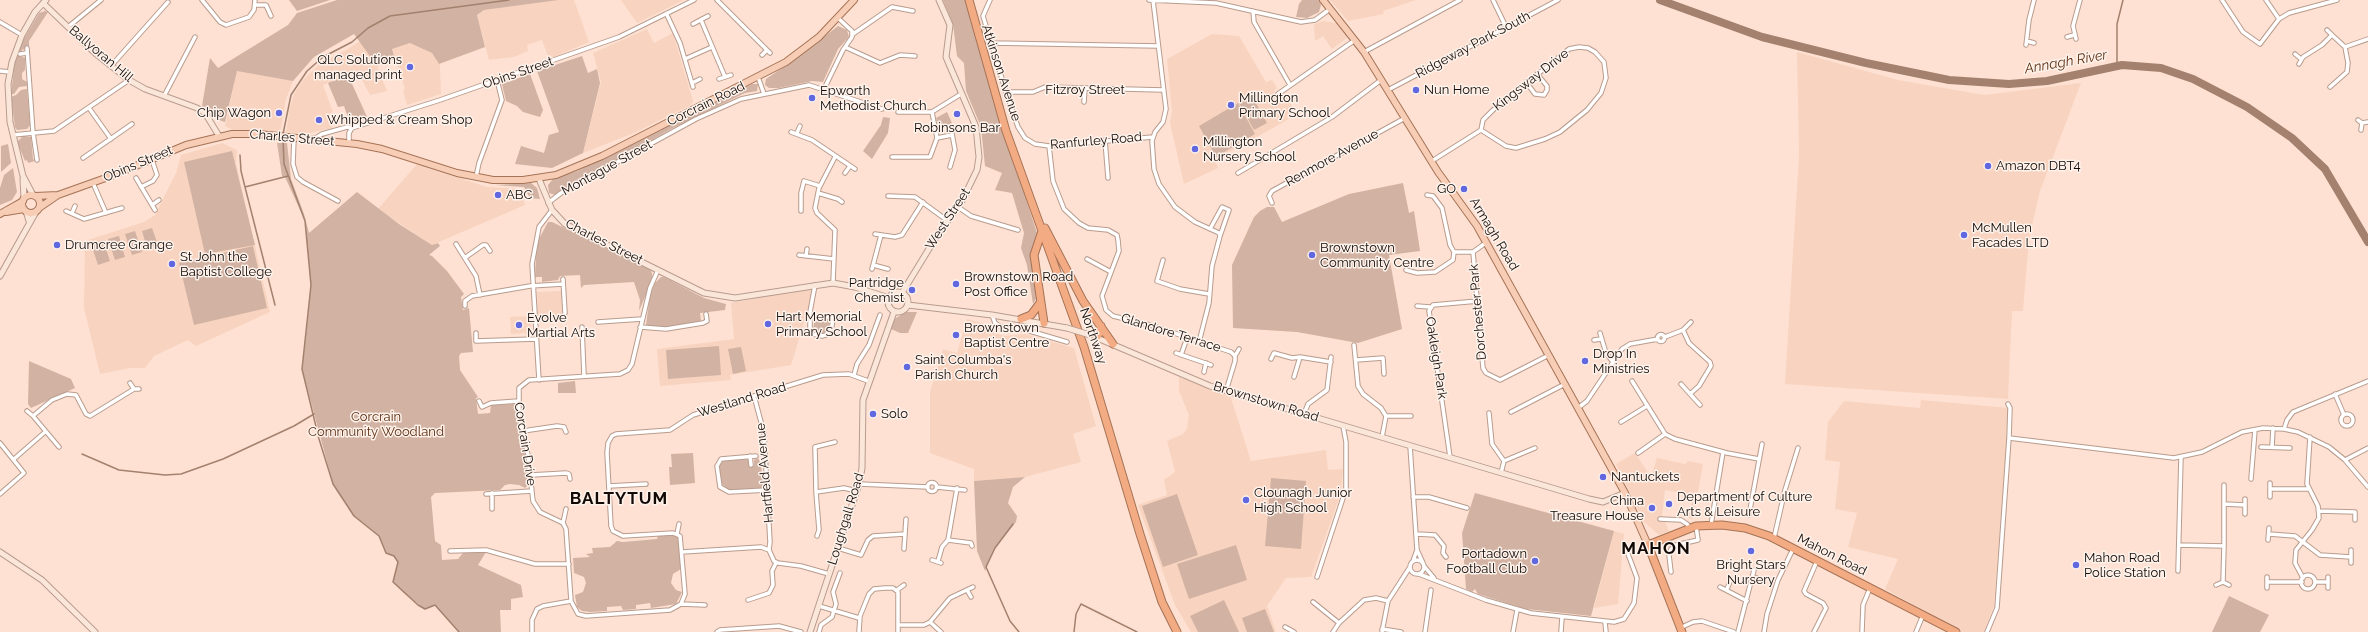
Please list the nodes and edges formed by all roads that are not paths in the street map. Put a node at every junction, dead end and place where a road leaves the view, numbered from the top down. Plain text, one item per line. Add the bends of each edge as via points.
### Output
1 (101, 0) edge
2 (202, 0) edge
3 (255, 0) edge
4 (694, 0) edge
5 (717, 0) edge
6 (854, 0) edge
7 (939, 0) edge
8 (990, 0) edge
9 (1149, 0) edge
10 (1153, 0) edge
11 (1229, 0) edge
12 (1323, 0) edge
13 (1460, 0) edge
14 (1493, 0) edge
15 (1558, 0) edge
16 (2034, 0) edge
17 (2080, 0) edge
18 (2222, 0) edge
19 (2266, 0) edge
20 (2336, 0) edge
21 (970, 1) edge
22 (45, 2) edge
23 (168, 2) dead end
24 (256, 5) junction
25 (1228, 5) junction
26 (1330, 9) junction
27 (913, 11) dead end
28 (1253, 11) junction
29 (667, 15) junction
30 (271, 16) dead end
31 (708, 16) dead end
32 (838, 18) junction
33 (2279, 19) junction
34 (700, 20) junction
35 (0, 22) edge
36 (692, 24) dead end
37 (68, 26) junction
38 (1506, 27) junction
39 (2327, 30) dead end
40 (853, 34) junction
41 (22, 35) junction
42 (2332, 35) junction
43 (195, 37) dead end
44 (2067, 37) dead end
45 (2368, 39) edge
46 (1356, 40) junction
47 (2034, 42) dead end
48 (991, 43) junction
49 (1158, 46) junction
50 (712, 47) junction
51 (845, 47) junction
52 (2345, 47) junction
53 (27, 48) dead end
54 (1364, 52) junction
55 (27, 53) junction
56 (20, 54) dead end
57 (762, 54) dead end
58 (2296, 54) dead end
59 (915, 56) dead end
60 (685, 59) junction
61 (2301, 59) junction
62 (2298, 64) dead end
63 (111, 66) junction
64 (0, 71) edge
65 (10, 72) junction
66 (1537, 74) junction
67 (731, 75) dead end
68 (23, 76) dead end
69 (29, 76) junction
70 (725, 77) junction
71 (758, 77) junction
72 (700, 79) dead end
73 (719, 79) dead end
74 (129, 80) junction
75 (497, 80) junction
76 (1381, 80) junction
77 (1526, 82) junction
78 (1290, 85) junction
79 (2330, 87) dead end
80 (824, 89) junction
81 (1085, 89) junction
82 (1164, 90) junction
83 (1388, 90) junction
84 (1006, 92) junction
85 (764, 94) junction
86 (961, 94) junction
87 (1278, 94) dead end
88 (164, 96) junction
89 (1084, 102) dead end
90 (89, 108) junction
91 (882, 110) dead end
92 (898, 112) dead end
93 (932, 112) junction
94 (1405, 118) junction
95 (2358, 120) dead end
96 (2368, 122) edge
97 (2362, 123) junction
98 (132, 124) dead end
99 (800, 126) dead end
100 (352, 128) junction
101 (950, 128) dead end
102 (1481, 130) junction
103 (2361, 130) dead end
104 (791, 132) dead end
105 (1021, 132) joint
106 (33, 133) junction
107 (797, 133) junction
108 (13, 135) junction
109 (952, 135) junction
110 (219, 136) junction
111 (1153, 137) junction
112 (291, 138) junction
113 (937, 138) junction
114 (111, 139) junction
115 (313, 140) junction
116 (1105, 140) junction
117 (349, 144) junction
118 (1049, 146) junction
119 (835, 157) junction
120 (892, 157) dead end
121 (83, 158) dead end
122 (37, 160) dead end
123 (152, 160) junction
124 (1432, 161) junction
125 (850, 166) junction
126 (950, 167) dead end
127 (855, 169) dead end
128 (845, 173) dead end
129 (1238, 173) dead end
130 (23, 176) junction
131 (476, 177) junction
132 (136, 178) dead end
133 (1108, 178) dead end
134 (539, 179) junction
135 (93, 183) junction
136 (141, 186) junction
137 (820, 186) junction
138 (818, 193) junction
139 (1427, 194) dead end
140 (58, 195) junction
141 (34, 196) junction
142 (888, 196) dead end
143 (23, 200) junction
144 (159, 200) dead end
145 (338, 201) dead end
146 (842, 202) dead end
147 (923, 202) junction
148 (548, 203) junction
149 (1272, 203) dead end
150 (152, 205) junction
151 (74, 206) dead end
152 (958, 207) junction
153 (122, 208) dead end
154 (38, 209) junction
155 (25, 210) junction
156 (155, 210) dead end
157 (552, 210) junction
158 (66, 211) dead end
159 (801, 211) dead end
160 (1, 213) edge
161 (106, 213) junction
162 (72, 214) junction
163 (1038, 218) junction
164 (29, 221) junction
165 (948, 221) junction
166 (1210, 229) junction
167 (1018, 230) dead end
168 (1042, 230) junction
169 (874, 234) dead end
170 (881, 235) junction
171 (1220, 236) junction
172 (1486, 242) junction
173 (456, 244) dead end
174 (807, 249) dead end
175 (490, 251) dead end
176 (1454, 252) junction
177 (1473, 252) junction
178 (799, 255) dead end
179 (806, 256) junction
180 (466, 258) junction
181 (834, 259) junction
182 (1087, 259) dead end
183 (1163, 260) dead end
184 (888, 269) dead end
185 (658, 270) junction
186 (1406, 270) dead end
187 (1111, 272) junction
188 (0, 276) edge
189 (563, 279) dead end
190 (833, 283) junction
191 (563, 284) junction
192 (815, 285) junction
193 (533, 286) junction
194 (902, 293) junction
195 (1209, 294) junction
196 (480, 295) junction
197 (889, 298) junction
198 (1478, 301) junction
199 (1040, 302) junction
200 (908, 304) junction
201 (465, 306) dead end
202 (1417, 306) dead end
203 (1430, 307) junction
204 (894, 312) junction
205 (565, 313) dead end
206 (706, 314) dead end
207 (880, 315) dead end
208 (992, 315) junction
209 (811, 317) junction
210 (832, 317) junction
211 (838, 317) dead end
212 (642, 319) junction
213 (1022, 319) junction
214 (598, 322) dead end
215 (1691, 322) dead end
216 (1044, 323) junction
217 (1101, 326) junction
218 (582, 327) dead end
219 (640, 327) junction
220 (1683, 330) junction
221 (1600, 333) dead end
222 (476, 334) dead end
223 (1093, 336) junction
224 (1186, 338) junction
225 (536, 339) junction
226 (1601, 339) junction
227 (1594, 340) dead end
228 (1067, 342) dead end
229 (1199, 342) junction
230 (1113, 344) junction
231 (1354, 345) dead end
232 (1240, 349) dead end
233 (1176, 353) dead end
234 (1182, 355) junction
235 (1549, 355) junction
236 (1235, 356) junction
237 (1300, 357) junction
238 (1272, 359) dead end
239 (1356, 360) junction
240 (1613, 362) junction
241 (1206, 363) junction
242 (1211, 365) dead end
243 (1204, 372) dead end
244 (1384, 374) dead end
245 (854, 375) junction
246 (584, 376) junction
247 (1294, 378) dead end
248 (540, 380) junction
249 (2368, 380) edge
250 (868, 381) junction
251 (1632, 381) dead end
252 (130, 383) dead end
253 (1565, 384) junction
254 (1681, 384) dead end
255 (134, 389) junction
256 (139, 389) dead end
257 (1226, 390) junction
258 (1690, 394) junction
259 (2335, 394) junction
260 (754, 396) junction
261 (479, 401) dead end
262 (518, 401) junction
263 (2008, 404) dead end
264 (1700, 405) dead end
265 (1648, 406) junction
266 (1578, 408) junction
267 (28, 411) dead end
268 (1511, 412) dead end
269 (1489, 413) dead end
270 (1304, 414) junction
271 (2344, 415) dead end
272 (33, 416) junction
273 (1386, 416) junction
274 (1411, 416) dead end
275 (1622, 422) dead end
276 (1343, 426) junction
277 (2273, 428) junction
278 (2284, 429) junction
279 (2254, 430) junction
280 (523, 431) junction
281 (45, 432) junction
282 (566, 432) dead end
283 (1665, 434) junction
284 (1382, 437) junction
285 (2310, 437) junction
286 (2008, 438) junction
287 (836, 442) dead end
288 (0, 443) edge
289 (1762, 444) dead end
290 (1410, 446) junction
291 (59, 447) dead end
292 (2261, 447) dead end
293 (2272, 447) junction
294 (1535, 448) dead end
295 (1798, 448) dead end
296 (2290, 448) dead end
297 (2368, 448) edge
298 (1723, 452) junction
299 (1638, 454) dead end
300 (750, 456) junction
301 (756, 456) dead end
302 (1450, 457) junction
303 (2181, 457) junction
304 (14, 459) junction
305 (1759, 459) junction
306 (2345, 460) junction
307 (1504, 461) junction
308 (751, 465) dead end
309 (1501, 473) junction
310 (531, 475) junction
311 (570, 479) dead end
312 (2252, 479) dead end
313 (2270, 483) dead end
314 (646, 484) dead end
315 (859, 484) junction
316 (2224, 485) dead end
317 (609, 486) junction
318 (2368, 487) edge
319 (957, 488) junction
320 (2270, 489) junction
321 (2308, 489) junction
322 (767, 490) junction
323 (965, 490) dead end
324 (532, 491) junction
325 (857, 491) junction
326 (816, 492) junction
327 (492, 493) junction
328 (1625, 493) junction
329 (0, 494) edge
330 (486, 494) dead end
331 (1413, 497) junction
332 (2270, 497) dead end
333 (2245, 499) dead end
334 (2224, 504) junction
335 (2245, 504) junction
336 (492, 508) dead end
337 (1467, 508) dead end
338 (566, 509) dead end
339 (2319, 511) junction
340 (2245, 514) dead end
341 (1749, 515) dead end
342 (906, 519) dead end
343 (1660, 519) dead end
344 (2355, 520) dead end
345 (563, 523) junction
346 (678, 524) dead end
347 (1711, 525) junction
348 (1693, 527) junction
349 (2269, 528) dead end
350 (677, 534) junction
351 (905, 534) junction
352 (1417, 534) junction
353 (2269, 534) junction
354 (817, 536) dead end
355 (1774, 539) junction
356 (948, 540) junction
357 (2268, 540) dead end
358 (2302, 540) junction
359 (2179, 544) junction
360 (1648, 545) junction
361 (972, 546) dead end
362 (2224, 546) junction
363 (838, 548) junction
364 (904, 549) dead end
365 (1793, 549) junction
366 (769, 550) junction
367 (1417, 550) junction
368 (2352, 550) dead end
369 (450, 551) dead end
370 (0, 552) edge
371 (682, 552) junction
372 (1628, 554) dead end
373 (1446, 557) dead end
374 (2351, 557) junction
375 (932, 560) dead end
376 (1413, 561) junction
377 (1817, 561) junction
378 (776, 563) junction
379 (2351, 563) dead end
380 (569, 564) junction
381 (1423, 564) junction
382 (1410, 567) junction
383 (1754, 570) dead end
384 (2178, 571) dead end
385 (1670, 572) dead end
386 (840, 573) dead end
387 (1322, 573) dead end
388 (829, 574) junction
389 (1417, 574) junction
390 (1752, 577) junction
391 (2267, 577) dead end
392 (2328, 577) dead end
393 (2303, 578) junction
394 (1404, 579) junction
395 (1434, 579) junction
396 (1731, 579) dead end
397 (1760, 579) dead end
398 (2223, 582) junction
399 (2267, 582) junction
400 (2302, 582) junction
401 (2315, 582) junction
402 (2328, 582) junction
403 (904, 585) dead end
404 (2216, 585) dead end
405 (2229, 585) dead end
406 (1720, 586) dead end
407 (973, 587) dead end
408 (1870, 588) junction
409 (2267, 588) dead end
410 (2328, 588) dead end
411 (897, 590) junction
412 (967, 590) junction
413 (1431, 590) dead end
414 (1727, 590) junction
415 (971, 597) dead end
416 (748, 600) dead end
417 (571, 601) junction
418 (1747, 601) junction
419 (1313, 602) dead end
420 (1388, 602) junction
421 (681, 604) junction
422 (705, 605) dead end
423 (819, 606) junction
424 (1517, 610) junction
425 (834, 612) junction
426 (1923, 615) junction
427 (1562, 617) junction
428 (859, 618) junction
429 (930, 622) junction
430 (1605, 622) junction
431 (1339, 623) junction
432 (898, 625) junction
433 (756, 627) junction
434 (1285, 627) dead end
435 (1382, 630) edge
436 (1681, 630) edge
437 (95, 632) edge
438 (532, 632) edge
439 (717, 632) edge
440 (757, 632) edge
441 (801, 632) edge
442 (810, 632) edge
443 (819, 632) edge
444 (859, 632) edge
445 (898, 632) edge
446 (941, 632) edge
447 (1177, 632) edge
448 (1294, 632) edge
449 (1333, 632) edge
450 (1401, 632) edge
451 (1425, 632) edge
452 (1512, 632) edge
453 (1560, 632) edge
454 (1606, 632) edge
455 (1734, 632) edge
456 (1738, 632) edge
457 (1764, 632) edge
458 (1814, 632) edge
459 (1862, 632) edge
460 (1916, 632) edge
461 (1956, 632) edge
462 (1987, 632) edge

1 - 37 street
2 - 24 street via 220,22 226,25 249,17
3 - 24 street
4 - 29 street, Obins Street
5 - 57 street via 768,51
6 - 32 main road, Corcrain Road
7 - 86 main road, West Street via 950,26 946,57
8 - 48 street, Atkinson Avenue via 983,13
9 - 10 street
10 - 25 street
10 - 49 street
11 - 25 street
12 - 26 main road, Armagh Road
13 - 54 street
14 - 38 street
15 - 38 street, Ridgeway Park South
16 - 47 street via 2026,43
17 - 44 street via 2075,16 2075,37
18 - 33 street via 2243,32 2260,44
19 - 33 street
20 - 33 street via 2289,13
21 - 163 highway, Northway via 997,102
22 - 37 main road, Ballyoran Hill
22 - 41 main road
23 - 63 street
24 - 30 street via 266,5
25 - 28 street
26 - 28 street via 1308,22 1290,21
26 - 46 main road, Armagh Road
27 - 40 street via 892,7
28 - 78 street via 1254,22
29 - 60 street
29 - 75 street, Obins Street via 619,37
31 - 34 street
32 - 40 street
32 - 71 main road, Corcrain Road via 814,41 786,62
34 - 36 street
34 - 50 street
35 - 41 street
37 - 63 main road, Ballyoran Hill
38 - 83 street, Ridgeway Park South
39 - 42 street
40 - 51 street
41 - 65 main road
42 - 52 street
42 - 61 street
43 - 88 street
45 - 52 street
46 - 54 main road, Armagh Road
46 - 78 street
48 - 49 street
48 - 84 street, Atkinson Avenue
49 - 82 street
50 - 60 street
50 - 70 street
51 - 59 street via 880,63 900,55
51 - 80 street
52 - 79 street via 2347,72
53 - 55 street
54 - 76 main road, Armagh Road
55 - 56 street
55 - 69 street
58 - 61 street
60 - 72 street via 692,85
61 - 62 street
63 - 74 main road, Ballyoran Hill
64 - 65 street
65 - 108 main road via 8,95
66 - 77 street, Kingsway Drive
66 - 77 street via 1547,86 1544,95 1536,94
66 - 102 street, Kingsway Drive via 1569,49 1579,47 1595,52 1604,62 1606,78 1595,102 1572,124 1545,139 1516,148 1506,146
67 - 70 street
68 - 69 street
69 - 106 street
70 - 73 street
71 - 85 street
71 - 134 main road, Corcrain Road via 602,156 571,170
74 - 88 main road, Ballyoran Hill
74 - 90 street
75 - 100 street, Obins Street
75 - 131 street via 502,100
76 - 83 main road, Armagh Road
76 - 129 street via 1332,117
77 - 102 street, Kingsway Drive via 1483,120
78 - 87 street
80 - 85 street, Montague Street via 809,84
80 - 91 street, Montague Street
81 - 82 street, Fitzroy Street
81 - 84 street, Fitzroy Street via 1045,87 1033,92
81 - 89 street
82 - 111 street via 1166,116
83 - 94 main road, Armagh Road
84 - 105 street, Atkinson Avenue
85 - 148 street, Montague Street via 741,99 696,119 561,193
86 - 93 street
86 - 152 main road, West Street via 976,127 979,157 972,182
88 - 110 main road, Ballyoran Hill via 205,113
90 - 106 street via 54,131
90 - 114 street
92 - 93 street
93 - 113 street
94 - 124 main road, Armagh Road
94 - 149 street, Renmore Avenue via 1272,191 1269,196
95 - 97 street
96 - 97 street
97 - 103 street
98 - 114 street
99 - 107 street
100 - 115 street, Obins Street via 322,134
100 - 117 street via 349,133
101 - 109 street
102 - 124 street, Kingsway Drive
104 - 107 street
105 - 118 street, Ranfurley Road via 1035,144
106 - 108 street
106 - 122 street
107 - 119 street
108 - 130 main road
109 - 113 street
109 - 126 street via 955,150
110 - 112 main road, Charles Street via 232,134
110 - 123 main road, Obins Street via 186,145
111 - 116 street, Ranfurley Road
111 - 166 street via 1154,169 1167,199 1178,211
112 - 115 main road, Charles Street
112 - 145 street via 297,177
113 - 120 street via 930,157
114 - 121 street
115 - 117 main road, Charles Street
116 - 118 street, Ranfurley Road
116 - 133 street
117 - 131 main road, Charles Street via 382,149
118 - 187 street via 1053,182 1064,209 1088,228 1108,230 1117,235 1119,251
119 - 125 street
119 - 137 street
123 - 135 main road, Obins Street
123 - 136 street via 157,175 152,181
124 - 172 main road, Armagh Road
125 - 127 street
125 - 128 street
130 - 141 main road
130 - 143 main road
131 - 134 main road, Charles Street via 514,181
132 - 136 street
134 - 148 main road, Charles Street
135 - 140 main road, Obins Street
135 - 161 street
136 - 150 street
137 - 138 street
137 - 159 street via 804,181
138 - 146 street
138 - 181 street via 815,208 835,230
139 - 176 street, Dorchester Park via 1433,196 1442,208 1450,245
140 - 141 main road, Obins Street
140 - 154 main road, Obins Street
141 - 143 main road
141 - 154 main road via 40,202
142 - 147 street via 915,197
143 - 155 main road
143 - 160 main road
144 - 150 street
147 - 165 street
147 - 170 street via 902,235
148 - 157 main road, Charles Street
150 - 156 street
151 - 162 street
152 - 165 main road, West Street
152 - 167 street via 971,216
153 - 161 street
154 - 155 main road via 32,212
154 - 164 main road
155 - 160 main road
155 - 164 main road
157 - 185 main road, Charles Street via 569,226
157 - 193 street via 540,227 536,239 532,264
158 - 162 street
161 - 162 street via 84,219
163 - 168 highway, Northway
163 - 217 highway via 1052,238 1083,301
164 - 188 main road
165 - 194 main road, West Street
166 - 171 street
166 - 171 street via 1222,207 1229,210
168 - 199 highway via 1034,254
168 - 447 highway, Northway via 1096,384 1162,602
169 - 170 street
170 - 184 street via 873,267
171 - 195 street via 1212,266
172 - 177 street, Dorchester Park
172 - 235 main road, Armagh Road
173 - 180 street
174 - 179 street
175 - 180 street via 483,245
176 - 177 street, Dorchester Park
176 - 186 street, Dorchester Park via 1453,260 1435,272 1417,273
177 - 198 street, Dorchester Park
178 - 179 street
179 - 181 street
180 - 196 street via 476,276
181 - 190 street
182 - 187 street
183 - 195 street via 1157,281 1180,289
185 - 192 main road, Charles Street via 698,291 725,298 747,297
185 - 212 street, Corcrain Drive via 650,288
187 - 224 street, Glandore Terrace via 1102,296 1106,310 1112,316 1150,325
189 - 191 street
190 - 192 main road, Charles Street
190 - 197 main road, Charles Street
191 - 193 street
191 - 205 street
192 - 209 street
193 - 196 street
193 - 225 street
194 - 197 main road via 893,294
194 - 200 main road
195 - 229 street via 1205,324
196 - 201 street via 468,298
197 - 204 main road via 889,307
198 - 203 street, Oakleigh Park
198 - 235 street, Dorchester Park via 1483,368 1486,373 1500,380
199 - 213 highway via 1031,315
199 - 216 highway
200 - 204 main road via 902,311
200 - 208 main road, Brownstown Road
202 - 203 street
203 - 302 street, Oakleigh Park
204 - 250 main road, Loughgall Road
206 - 219 street via 707,321 703,323 666,329
207 - 245 street
208 - 213 main road, Brownstown Road
208 - 228 street via 995,323 1004,329 1022,329
209 - 210 street
209 - 210 street via 810,331 822,336 829,332
210 - 211 street
212 - 214 street
212 - 219 street, Corcrain Drive
213 - 216 main road, Brownstown Road
215 - 220 street
216 - 223 main road, Brownstown Road, bridge
217 - 223 highway via 1101,331
217 - 230 highway
218 - 246 street
219 - 246 street, Corcrain Drive via 632,364 628,370 620,374
220 - 240 street via 1665,337 1663,341 1626,346
220 - 258 street via 1689,343 1710,362 1711,366 1703,381
221 - 226 street
222 - 225 street via 476,341
223 - 230 main road, Brownstown Road
224 - 229 street, Glandore Terrace
224 - 234 street
225 - 248 street
226 - 227 street
226 - 240 street via 1606,353
229 - 236 street, Glandore Terrace via 1232,352
230 - 257 main road, Brownstown Road via 1188,378
231 - 239 street
232 - 236 street, Glandore Terrace
233 - 234 street
234 - 241 street
235 - 253 main road, Armagh Road
236 - 257 street, Glandore Terrace
237 - 238 street via 1292,358 1274,353
237 - 247 street
237 - 270 street via 1331,360 1327,390 1308,404
239 - 244 street via 1382,358
239 - 273 street via 1358,386
240 - 266 street via 1587,401
241 - 242 street
241 - 243 street
245 - 250 street, Westland Road
245 - 260 street, Westland Road via 836,373
246 - 248 street, Corcrain Drive
248 - 262 street, Corcrain Drive via 523,383 519,388
249 - 259 street
250 - 315 main road, Loughgall Road via 861,412 862,451
251 - 265 street
252 - 255 street
253 - 266 main road, Armagh Road
253 - 268 street
254 - 258 street
255 - 256 street
255 - 272 street via 90,416 86,414 79,399 72,394 56,398
257 - 270 main road, Brownstown Road
258 - 264 street
259 - 271 street
259 - 278 street via 2293,412
260 - 317 street, Westland Road via 693,415 670,430 612,436 608,443
260 - 322 street, Hartfield Avenue via 764,433
261 - 262 street via 482,406
262 - 280 street, Corcrain Drive
263 - 286 street
265 - 275 street
265 - 283 street
266 - 328 main road, Armagh Road
267 - 272 street
269 - 307 street via 1492,444
270 - 276 main road, Brownstown Road
272 - 281 street
273 - 274 street
273 - 284 street
276 - 284 main road, Brownstown Road
276 - 387 street via 1346,442 1346,488 1317,574
277 - 278 street
277 - 279 street
277 - 293 street
278 - 285 street
279 - 303 street via 2231,436 2202,452
279 - 312 street
280 - 282 street via 557,426 564,427
280 - 310 street, Corcrain Drive
281 - 291 street
281 - 304 street
283 - 298 street
283 - 299 street
284 - 290 main road, Brownstown Road
285 - 306 street via 2329,447
285 - 321 street
286 - 303 street via 2168,458
286 - 462 street via 1997,608
287 - 326 street via 818,444 815,447
288 - 304 street
289 - 305 street
290 - 302 main road, Brownstown Road
290 - 331 street
292 - 293 street
293 - 296 street
294 - 307 street
295 - 355 street
297 - 306 street
298 - 305 street
298 - 347 street
300 - 301 street
300 - 308 street
300 - 322 street via 725,457 719,461 717,466 720,487 729,492
302 - 309 main road, Brownstown Road
303 - 359 street
304 - 329 street via 24,473
305 - 341 street
306 - 318 street
307 - 309 street
309 - 328 main road, Brownstown Road via 1602,502
310 - 311 street via 566,473
310 - 324 street, Corcrain Drive
313 - 320 street
314 - 317 street
315 - 319 street via 928,487 932,483 937,488
315 - 325 main road, Loughgall Road
316 - 334 street
317 - 350 street, Westland Road via 611,526 616,533 622,536
319 - 323 street
319 - 356 street
320 - 321 street
320 - 332 street
321 - 339 street
322 - 366 street, Hartfield Avenue
324 - 327 street
324 - 345 street, Corcrain Drive via 533,501 540,512
325 - 326 street via 844,488
325 - 363 main road, Loughgall Road
326 - 354 street via 819,530
327 - 330 street
327 - 336 street
328 - 360 main road, Armagh Road
331 - 337 street via 1429,497
331 - 352 street
333 - 335 street
334 - 335 street
334 - 362 street
335 - 340 street
338 - 345 street
339 - 344 street via 2355,512
339 - 358 street via 2315,526
342 - 351 street
343 - 348 street via 1681,520
345 - 380 street via 567,533
346 - 350 street
347 - 348 highway, Mahon Road
347 - 355 highway, Mahon Road via 1745,528
348 - 360 highway, Mahon Road
348 - 385 street via 1698,540 1676,545 1671,550
349 - 353 street
350 - 371 street via 682,539
351 - 363 street via 873,536 868,540 861,555
351 - 364 street
352 - 367 street
352 - 373 street via 1435,535 1444,546 1443,553
353 - 357 street
353 - 358 street via 2293,535
355 - 365 highway, Mahon Road
356 - 361 street via 971,543
356 - 375 street via 942,547 940,562
358 - 374 street via 2320,555
358 - 393 street via 2294,559
359 - 362 street
359 - 384 street
360 - 436 highway
362 - 398 street
363 - 388 main road, Loughgall Road
365 - 377 highway, Mahon Road
365 - 457 street via 1778,580
366 - 371 street via 761,547
366 - 378 street
367 - 376 street
367 - 381 street
368 - 374 street
369 - 380 street via 486,550 535,564
370 - 437 main road via 42,580
371 - 421 street via 685,594
372 - 430 street via 1637,578 1634,604 1624,619
374 - 379 street
376 - 381 street via 1417,560
376 - 382 street
377 - 408 highway, Mahon Road
377 - 458 street via 1804,591 1825,605
378 - 388 street via 801,566
378 - 416 street via 772,571 773,585 769,593
380 - 417 street
381 - 389 street via 1422,571
381 - 395 street
382 - 389 street
382 - 394 street
383 - 390 street
386 - 425 street via 833,596 836,604
388 - 423 main road, Loughgall Road
389 - 394 street
389 - 395 street
390 - 397 street
390 - 418 street
391 - 399 street
392 - 402 street
393 - 400 street
393 - 401 street via 2310,576
394 - 420 street
395 - 424 street
396 - 414 street
398 - 404 street
398 - 405 street
399 - 400 street
399 - 409 street
400 - 401 street via 2303,586 2309,588
401 - 402 street
402 - 410 street
403 - 411 street
406 - 414 street
407 - 412 street
408 - 426 highway, Mahon Road
408 - 459 street via 1863,605
411 - 428 street via 874,589 869,594
411 - 432 street
412 - 415 street
412 - 429 street via 950,598
413 - 451 street
414 - 418 street
417 - 421 street via 578,614 586,616 670,610
417 - 438 street via 543,606 537,610 532,620
418 - 456 street
419 - 431 street
420 - 431 street via 1376,598 1364,600
420 - 435 street
421 - 422 street
423 - 425 street
423 - 442 main road, Loughgall Road
424 - 427 street
424 - 452 street
425 - 428 street
425 - 443 street via 832,617 821,625
426 - 460 street
426 - 461 highway, Mahon Road
427 - 430 street
427 - 453 street
428 - 444 street
429 - 432 street via 924,625
429 - 446 street
430 - 454 street
431 - 449 street
432 - 445 street
433 - 439 street
433 - 440 street
433 - 441 street via 779,626
434 - 448 street
435 - 450 street
436 - 455 street via 1693,622 1702,621

